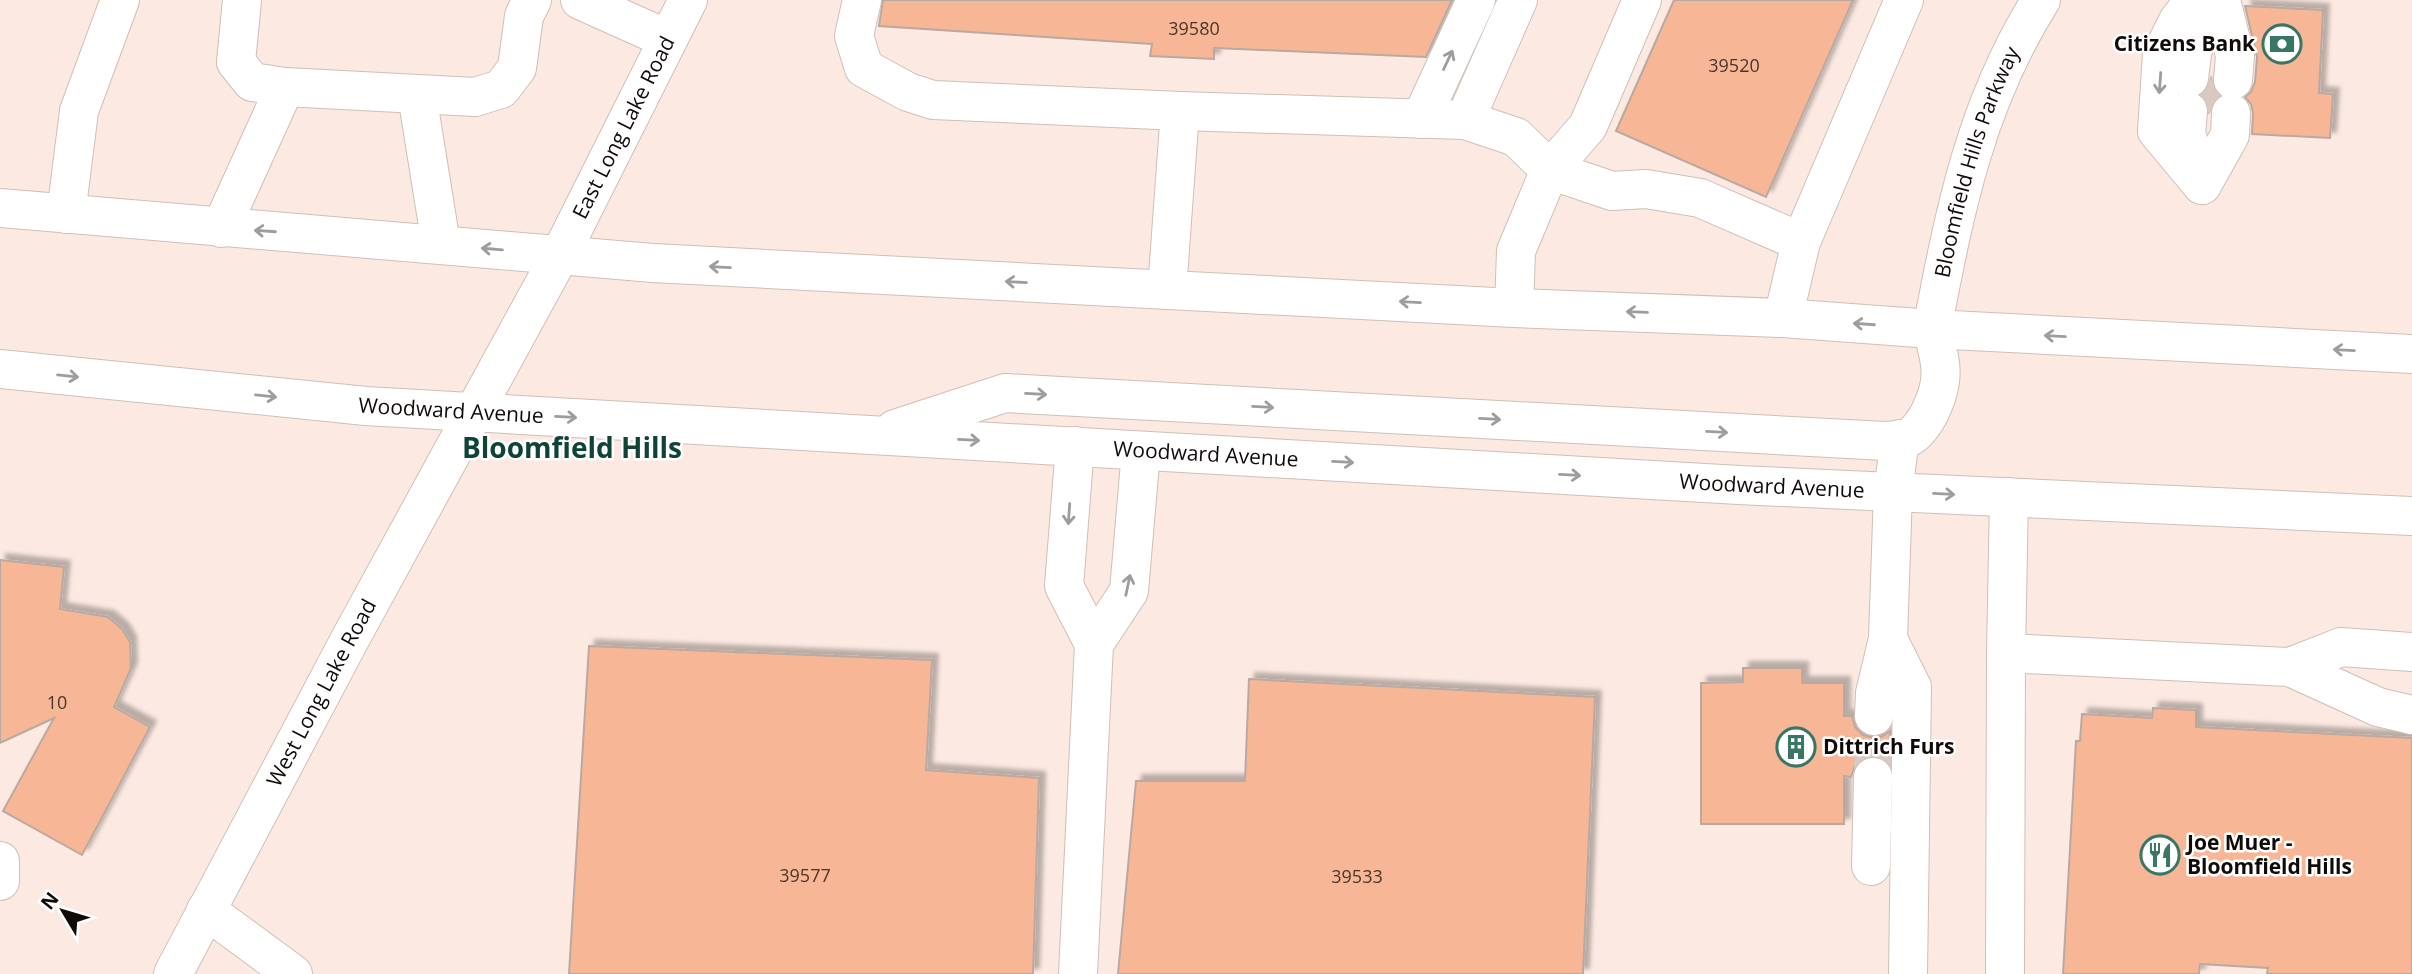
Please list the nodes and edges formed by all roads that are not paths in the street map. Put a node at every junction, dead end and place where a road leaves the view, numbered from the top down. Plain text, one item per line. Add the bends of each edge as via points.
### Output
1 (120, 0) edge
2 (242, 0) edge
3 (532, 0) edge
4 (580, 0) edge
5 (688, 0) edge
6 (862, 0) edge
7 (1476, 0) edge
8 (1518, 0) edge
9 (1642, 0) edge
10 (1904, 0) edge
11 (2040, 0) edge
12 (2194, 0) edge
13 (2207, 0) edge
14 (2214, 0) edge
15 (2221, 0) edge
16 (667, 39) junction
17 (285, 87) junction
18 (417, 94) junction
19 (2210, 95) junction
20 (1180, 111) junction
21 (1421, 120) junction
22 (1465, 120) junction
23 (1550, 170) junction
24 (0, 208) edge
25 (66, 214) junction
26 (221, 228) junction
27 (1801, 242) junction
28 (441, 244) junction
29 (560, 255) junction
30 (1167, 290) junction
31 (1514, 308) junction
32 (1783, 318) junction
33 (1932, 330) junction
34 (2412, 354) edge
35 (0, 369) edge
36 (474, 412) junction
37 (877, 435) junction
38 (1900, 439) junction
39 (1075, 446) junction
40 (1140, 451) junction
41 (1894, 492) junction
42 (2010, 497) junction
43 (2412, 516) edge
44 (1888, 639) junction
45 (1094, 644) junction
46 (2412, 652) edge
47 (2006, 653) junction
48 (2290, 667) junction
49 (2412, 715) edge
50 (1874, 716) tunnel mouth
51 (1873, 777) tunnel mouth
52 (0, 861) edge
53 (1871, 866) dead end
54 (0, 881) edge
55 (206, 910) junction
56 (173, 974) edge
57 (292, 974) edge
58 (1078, 974) edge
59 (1908, 974) edge
60 (2005, 974) edge

1 - 25 main road via 79,111
2 - 17 main road via 236,62 252,82
3 - 18 main road via 524,16 517,68 501,89 475,97
4 - 16 main road
5 - 16 main road, East Long Lake Road
6 - 20 main road via 854,36 864,68 908,92 933,100
21 -> 7 main road
8 - 22 main road
9 - 23 main road via 1588,126
10 - 27 main road
11 - 33 main road, Bloomfield Hills Parkway via 1998,79 1970,156
12 -> 19 main road via 2162,52 2157,131 2202,185 2186,133
13 - 19 main road via 2192,54
14 - 19 main road
15 - 19 main road via 2235,56
16 - 29 main road, East Long Lake Road
17 - 18 main road
17 - 26 main road
18 - 28 main road
20 - 21 main road
20 - 30 main road
21 - 22 main road
22 - 23 main road via 1516,137
23 - 27 main road via 1612,191 1646,189 1700,198
23 - 31 main road via 1516,251
24 - 25 main road
25 - 26 main road
28 -> 26 main road
27 - 32 main road
29 -> 28 main road
30 -> 29 main road
29 - 36 main road, East Long Lake Road
31 -> 30 main road
32 -> 31 main road
33 -> 32 main road
34 -> 33 main road
33 - 38 main road via 1941,386 1924,424
35 -> 36 main road, Woodward Avenue via 366,406
36 -> 37 main road, Woodward Avenue
36 - 55 main road, West Long Lake Road
37 -> 38 main road via 1005,393
37 -> 39 main road, Woodward Avenue
38 - 41 main road
39 - 40 main road, Woodward Avenue
39 -> 45 main road via 1064,586
40 -> 41 main road, Woodward Avenue
45 -> 40 main road via 1129,591
41 -> 42 main road, Woodward Avenue
41 - 44 main road
42 - 43 main road, Woodward Avenue
42 - 47 main road
44 - 50 main road
44 - 59 main road via 1912,687
45 - 58 main road
46 - 48 main road via 2341,648
47 - 48 main road
47 - 60 main road
48 - 49 main road via 2369,704
51 - 53 main road
52 - 54 main road
55 - 56 main road, West Long Lake Road
55 - 57 main road

